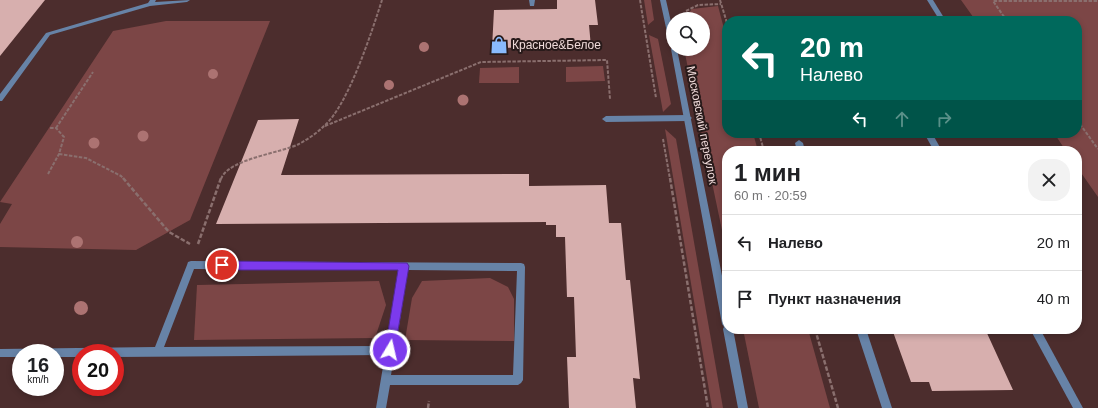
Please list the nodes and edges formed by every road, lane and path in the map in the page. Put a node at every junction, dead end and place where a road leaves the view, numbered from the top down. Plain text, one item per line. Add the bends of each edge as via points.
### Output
1 (187, 0) edge
2 (382, 0) edge
3 (640, 0) edge
4 (663, 0) edge
5 (720, 0) edge
6 (930, 0) edge
7 (1098, 1) edge
8 (152, 2) edge
9 (721, 4) junction
10 (684, 12) dead end
11 (666, 14) edge
12 (725, 16) edge
13 (940, 16) edge
14 (1004, 16) edge
15 (675, 56) edge
16 (93, 72) dead end
17 (0, 99) edge
18 (611, 106) dead end
19 (659, 118) junction
20 (688, 118) junction
21 (606, 120) dead end
22 (325, 126) junction
23 (1082, 127) edge
24 (49, 128) dead end
25 (56, 128) junction
26 (1098, 149) edge
27 (60, 154) junction
28 (48, 174) dead end
29 (404, 266) junction
30 (722, 298) edge
31 (729, 334) edge
32 (816, 334) edge
33 (863, 334) edge
34 (1038, 334) edge
35 (390, 350) junction
36 (158, 352) junction
37 (0, 353) edge
38 (386, 380) junction
39 (381, 408) edge
40 (708, 408) edge
41 (743, 408) edge
42 (838, 408) edge
43 (887, 408) edge
44 (1078, 408) edge

1 - 8 street
2 - 22 path via 372,32 340,107
3 - 19 path
4 - 11 street
5 - 9 path
6 - 13 street
7 - 14 path via 994,2
8 - 17 street via 48,34
9 - 10 path via 697,5
9 - 12 path
15 - 20 street, Московский переулок
16 - 25 path
18 - 22 path via 606,60 481,62
19 - 20 street
19 - 21 street
19 - 40 path
20 - 30 street, Московский переулок
22 - 27 path via 300,144 244,161 223,174 197,248 169,232 120,176 86,158
23 - 26 path
24 - 25 path
25 - 27 path via 64,137
27 - 28 path
29 - 35 street
29 - 36 street via 191,265
29 - 38 street via 521,267 518,380
31 - 41 street
32 - 42 path
33 - 43 street
34 - 44 street
35 - 36 street
35 - 38 street
36 - 37 street
38 - 39 street

